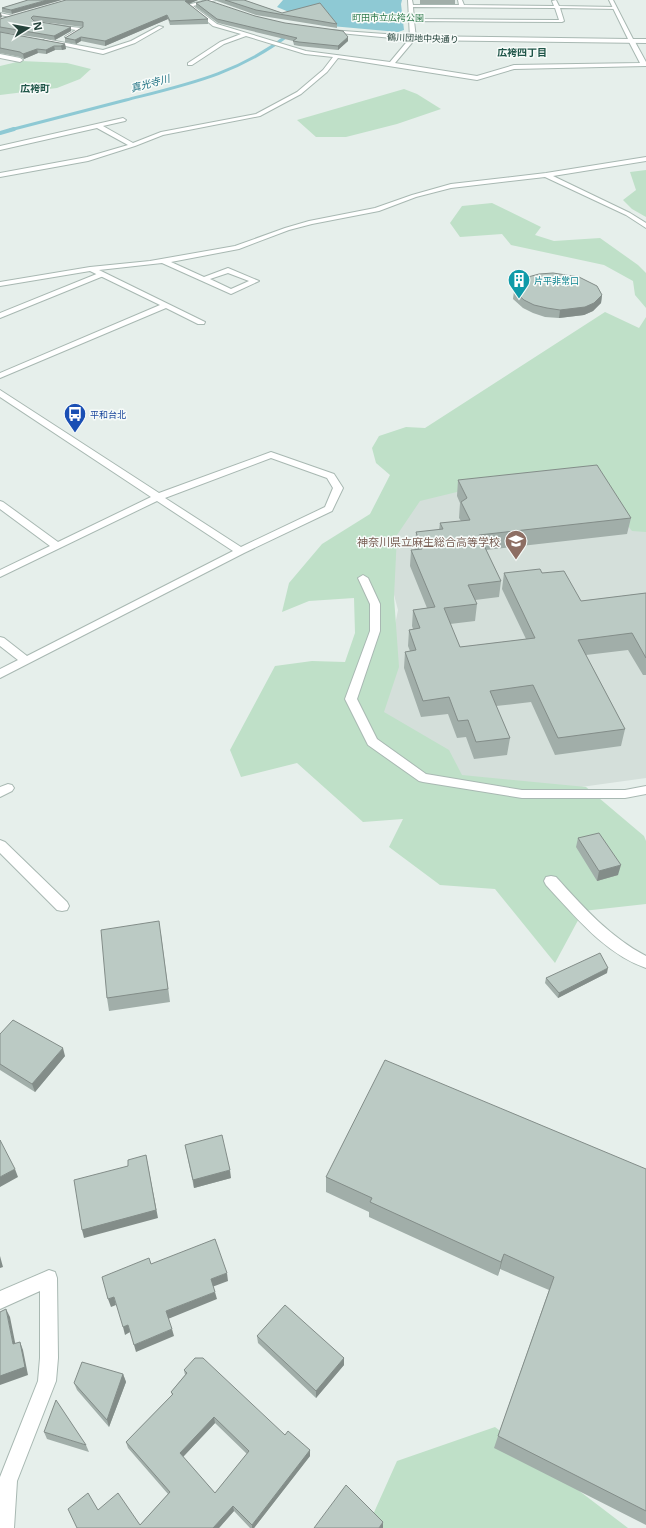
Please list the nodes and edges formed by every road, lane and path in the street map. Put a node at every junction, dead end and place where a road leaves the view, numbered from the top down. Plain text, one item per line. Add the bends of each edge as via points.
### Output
1 (214, 0) edge
2 (410, 0) edge
3 (460, 0) edge
4 (554, 0) edge
5 (611, 0) edge
6 (205, 1) edge
7 (219, 6) edge
8 (411, 6) junction
9 (462, 6) junction
10 (557, 8) junction
11 (615, 8) junction
12 (0, 14) edge
13 (16, 17) edge
14 (412, 20) junction
15 (50, 25) edge
16 (161, 27) edge
17 (321, 30) edge
18 (245, 35) junction
19 (413, 38) junction
20 (42, 40) edge
21 (631, 40) junction
22 (646, 40) edge
23 (57, 43) junction
24 (0, 56) edge
25 (336, 57) junction
26 (20, 60) edge
27 (190, 64) dead end
28 (391, 64) junction
29 (645, 64) edge
30 (123, 120) dead end
31 (98, 126) junction
32 (133, 145) junction
33 (0, 148) edge
34 (646, 159) edge
35 (0, 174) edge
36 (546, 175) junction
37 (646, 226) edge
38 (164, 261) junction
39 (90, 268) junction
40 (102, 275) junction
41 (204, 279) junction
42 (0, 284) edge
43 (166, 305) junction
44 (0, 316) edge
45 (201, 322) dead end
46 (0, 376) edge
47 (0, 393) edge
48 (158, 497) junction
49 (0, 504) edge
50 (57, 546) junction
51 (240, 552) junction
52 (0, 574) edge
53 (363, 578) dead end
54 (0, 640) edge
55 (25, 660) junction
56 (0, 674) edge
57 (646, 790) edge
58 (0, 845) edge
59 (551, 881) dead end
60 (62, 906) dead end
61 (646, 962) edge
62 (0, 1300) edge
63 (4, 1528) edge

1 - 6 street
2 - 8 street
3 - 9 street
4 - 10 street
5 - 11 street
6 - 7 street
6 - 18 street via 189,5 215,25
8 - 9 street
8 - 14 street
9 - 10 street
10 - 11 street
10 - 14 street via 562,21
11 - 21 street
12 - 13 street
14 - 19 street
15 - 23 street via 81,29
16 - 23 street via 133,42 103,52
17 - 19 street, 鶴川団地中央通り
18 - 25 street via 308,53
18 - 27 street via 228,39
19 - 21 street, 鶴川団地中央通り
19 - 28 street
20 - 23 street
21 - 22 street, 鶴川団地中央通り
21 - 29 street
24 - 26 street
25 - 28 street
25 - 32 street via 299,93 264,113 161,134
28 - 29 street via 477,78 514,67
30 - 31 street
31 - 32 street
31 - 33 street
32 - 35 street via 88,159
34 - 36 street
36 - 37 street via 622,210
36 - 38 street via 451,186 377,210 311,222 237,248
38 - 39 street
38 - 41 street
39 - 40 street
39 - 42 street
40 - 43 street
40 - 44 street
41 - 41 street via 231,292 255,281 228,270
43 - 45 street
43 - 46 street
47 - 48 street
48 - 50 street
48 - 51 street
48 - 51 street via 271,455 331,476 338,488 329,509
49 - 50 street
50 - 52 street
51 - 55 street
53 - 57 street via 375,604 375,631 351,699 372,742 423,778 522,794 626,794
54 - 55 street
55 - 56 street
58 - 60 street
59 - 61 street via 597,929 632,956
62 - 63 street via 49,1278 47,1381 8,1481

